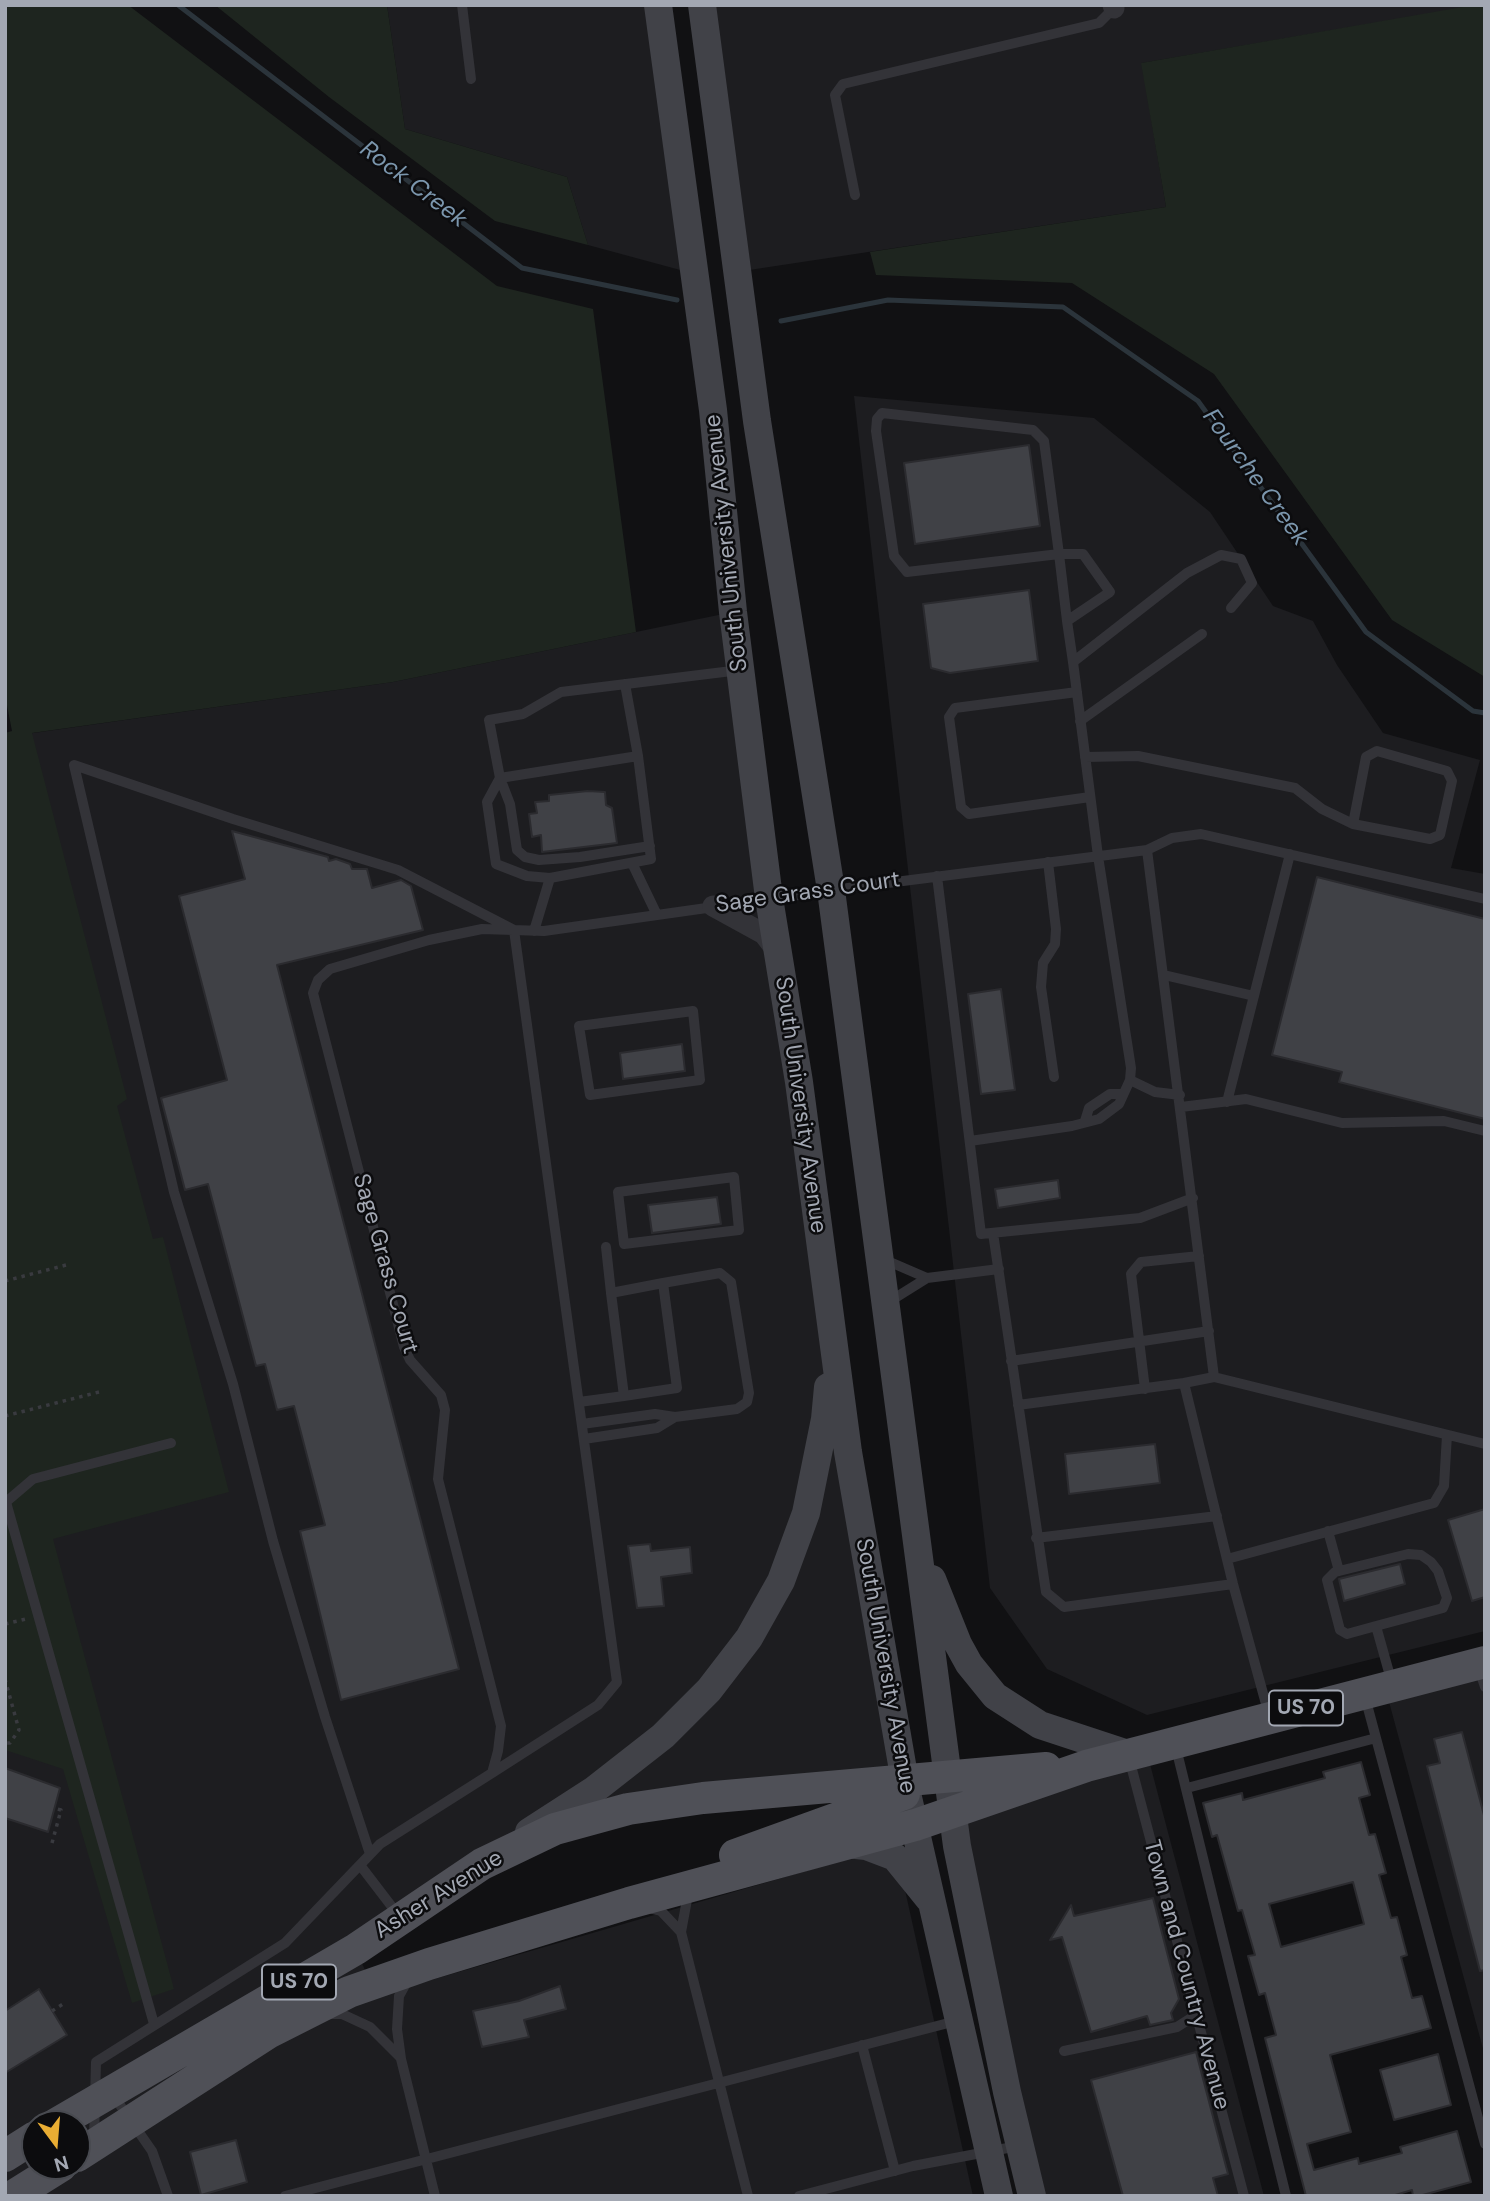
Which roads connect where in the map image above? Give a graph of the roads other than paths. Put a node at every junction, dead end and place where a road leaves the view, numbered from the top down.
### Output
1 (462, 5) edge
2 (658, 5) edge
3 (702, 5) edge
4 (1113, 7) edge
5 (471, 79) dead end
6 (855, 195) dead end
7 (1059, 554) junction
8 (1231, 608) dead end
9 (1067, 621) junction
10 (1202, 634) dead end
11 (1073, 662) junction
12 (740, 670) junction
13 (625, 684) junction
14 (1077, 692) junction
15 (1080, 721) junction
16 (638, 756) junction
17 (1085, 757) junction
18 (500, 778) junction
19 (1090, 797) junction
20 (1353, 824) junction
21 (650, 846) junction
22 (1147, 850) junction
23 (1290, 854) junction
24 (1098, 856) junction
25 (1048, 862) junction
26 (632, 863) junction
27 (937, 876) junction
28 (550, 878) junction
29 (831, 890) junction
30 (769, 898) junction
31 (1485, 898) edge
32 (713, 906) junction
33 (657, 915) junction
34 (514, 930) junction
35 (534, 931) junction
36 (777, 951) junction
37 (1164, 975) junction
38 (1254, 996) junction
39 (693, 1012) joint
40 (1054, 1077) dead end
41 (1130, 1080) junction
42 (1180, 1095) junction
43 (1227, 1102) junction
44 (1181, 1107) junction
45 (1485, 1131) edge
46 (970, 1141) junction
47 (618, 1192) joint
48 (1192, 1198) junction
49 (993, 1233) junction
50 (606, 1247) dead end
51 (1199, 1256) junction
52 (878, 1257) junction
53 (999, 1269) junction
54 (927, 1278) junction
55 (663, 1283) junction
56 (827, 1290) junction
57 (611, 1293) junction
58 (884, 1304) junction
59 (1209, 1331) junction
60 (1139, 1341) junction
61 (1011, 1360) junction
62 (1214, 1377) junction
63 (1184, 1383) junction
64 (1145, 1389) junction
65 (624, 1396) junction
66 (579, 1402) junction
67 (1018, 1405) junction
68 (675, 1417) junction
69 (582, 1424) junction
70 (1447, 1435) junction
71 (584, 1439) junction
72 (171, 1443) dead end
73 (1485, 1444) edge
74 (913, 1510) junction
75 (1217, 1516) junction
76 (1328, 1531) junction
77 (1036, 1538) junction
78 (1227, 1559) junction
79 (1339, 1571) junction
80 (1233, 1584) junction
81 (1376, 1626) junction
82 (1482, 1671) edge
83 (1378, 1689) junction
84 (1269, 1717) junction
85 (1376, 1738) junction
86 (1174, 1742) junction
87 (1128, 1754) junction
88 (1086, 1766) junction
89 (492, 1773) junction
90 (948, 1777) junction
91 (906, 1787) junction
92 (1186, 1788) junction
93 (952, 1813) junction
94 (915, 1825) junction
95 (846, 1844) junction
96 (370, 1854) junction
97 (482, 1864) junction
98 (360, 1865) junction
99 (690, 1886) junction
100 (629, 1903) junction
101 (934, 1905) junction
102 (401, 1918) junction
103 (681, 1932) junction
104 (429, 1964) junction
105 (305, 2013) junction
106 (1196, 2015) junction
107 (959, 2021) junction
108 (154, 2024) junction
109 (862, 2045) junction
110 (1065, 2051) dead end
111 (401, 2059) junction
112 (718, 2082) junction
113 (102, 2096) junction
114 (78, 2110) edge
115 (131, 2122) junction
116 (91, 2132) edge
117 (1485, 2144) edge
118 (1020, 2145) junction
119 (21, 2146) edge
120 (91, 2147) edge
121 (988, 2151) junction
122 (5, 2156) edge
123 (425, 2158) junction
124 (895, 2171) junction
125 (39, 2180) edge
126 (13, 2196) edge
127 (167, 2196) edge
128 (285, 2196) edge
129 (435, 2196) edge
130 (748, 2196) edge
131 (799, 2196) edge
132 (999, 2196) edge
133 (1032, 2196) edge
134 (1244, 2196) edge
135 (1286, 2196) edge

1 - 5 lane
2 - 12 main road, South University Avenue
3 - 29 main road, South University Avenue
4 - 6 lane
7 - 7 lane
7 - 9 lane
7 - 9 lane
8 - 11 lane
9 - 11 lane
10 - 15 lane
11 - 14 lane
12 - 13 lane
12 - 30 main road, South University Avenue
13 - 16 lane
13 - 18 lane
14 - 15 lane
14 - 19 lane
15 - 17 lane
16 - 18 lane
16 - 21 lane
17 - 19 lane
17 - 20 lane
18 - 21 lane
18 - 28 lane
19 - 24 lane
20 - 20 lane
21 - 26 lane
22 - 23 lane, Sage Grass Court
22 - 24 lane, Sage Grass Court
22 - 37 lane
23 - 31 lane, Sage Grass Court
23 - 38 lane
24 - 25 lane, Sage Grass Court
24 - 41 lane
25 - 27 lane, Sage Grass Court
25 - 40 lane
26 - 28 lane
26 - 33 lane
27 - 29 lane, Sage Grass Court
27 - 46 lane
28 - 35 lane
29 - 30 lane, Sage Grass Court
29 - 52 main road, South University Avenue
30 - 32 lane, Sage Grass Court
30 - 36 main road, South University Avenue
32 - 33 lane, Sage Grass Court
32 - 36 street
33 - 35 lane, Sage Grass Court
34 - 35 lane, Sage Grass Court
34 - 66 lane
34 - 89 lane, Sage Grass Court
34 - 96 lane
36 - 56 main road, South University Avenue
37 - 38 lane
37 - 42 lane
38 - 43 lane
39 - 39 lane
41 - 42 lane
41 - 46 lane
42 - 44 lane
43 - 44 lane
43 - 45 lane
44 - 48 lane
46 - 49 lane
47 - 47 lane
48 - 49 lane
48 - 51 lane
49 - 53 lane
50 - 57 lane
51 - 59 lane
51 - 60 lane
52 - 54 lane
52 - 58 main road, South University Avenue
53 - 54 lane
53 - 61 lane
54 - 58 lane
55 - 57 lane
55 - 65 lane
55 - 68 lane
56 - 91 main road, South University Avenue
56 - 97 main road
57 - 65 lane
58 - 74 main road, South University Avenue
59 - 60 lane
59 - 62 lane
60 - 61 lane
60 - 64 lane
61 - 67 lane
62 - 63 lane
62 - 70 lane
63 - 64 lane
63 - 75 lane
64 - 67 lane
65 - 66 lane
66 - 69 lane
67 - 77 lane
68 - 69 lane
68 - 71 lane
69 - 71 lane
70 - 73 lane
70 - 76 lane
71 - 89 lane
72 - 108 lane
74 - 87 main road
74 - 90 main road, South University Avenue
75 - 77 lane
75 - 78 lane
76 - 78 lane
76 - 79 lane
77 - 80 lane
78 - 80 lane
79 - 81 lane
79 - 81 lane
80 - 84 lane
81 - 83 lane
82 - 83 main road, US 70
83 - 84 main road, US 70
83 - 85 lane
84 - 86 main road, US 70
85 - 92 lane
85 - 117 lane
86 - 87 main road, US 70
86 - 92 lane
87 - 88 main road, US 70
87 - 106 lane, Town and Country Avenue
88 - 90 main road, US 70
88 - 93 main road, US 70
89 - 96 lane
90 - 91 main road
90 - 93 main road, South University Avenue
91 - 94 main road, South University Avenue
91 - 97 main road, Asher Avenue / US 70
91 - 100 main road
92 - 135 lane
93 - 94 main road, Asher Avenue / US 70
93 - 118 main road, South University Avenue
94 - 95 main road, Asher Avenue / US 70
94 - 101 main road, South University Avenue
95 - 99 main road, Asher Avenue / US 70
95 - 101 main road
96 - 98 lane
97 - 102 main road, Asher Avenue / US 70
98 - 102 lane
98 - 108 lane
99 - 100 main road, Asher Avenue / US 70
99 - 103 lane
100 - 103 lane
100 - 104 main road, Asher Avenue / US 70
101 - 107 main road, South University Avenue
102 - 113 main road, Asher Avenue / US 70
103 - 112 lane
104 - 105 main road, Asher Avenue / US 70
104 - 111 lane
105 - 111 lane
105 - 115 main road, Asher Avenue / US 70
106 - 110 lane
106 - 134 lane, Town and Country Avenue
107 - 109 lane
107 - 121 main road, South University Avenue
108 - 113 lane
109 - 112 lane
109 - 124 lane
111 - 123 lane
112 - 123 lane
112 - 130 lane
113 - 114 main road, Asher Avenue / US 70
113 - 115 lane
113 - 116 lane
115 - 120 main road, Asher Avenue / US 70
115 - 127 lane
118 - 121 lane
118 - 133 main road, South University Avenue
119 - 122 main road
121 - 124 lane
121 - 132 main road, South University Avenue
123 - 128 lane
123 - 129 lane
124 - 131 lane
125 - 126 main road

